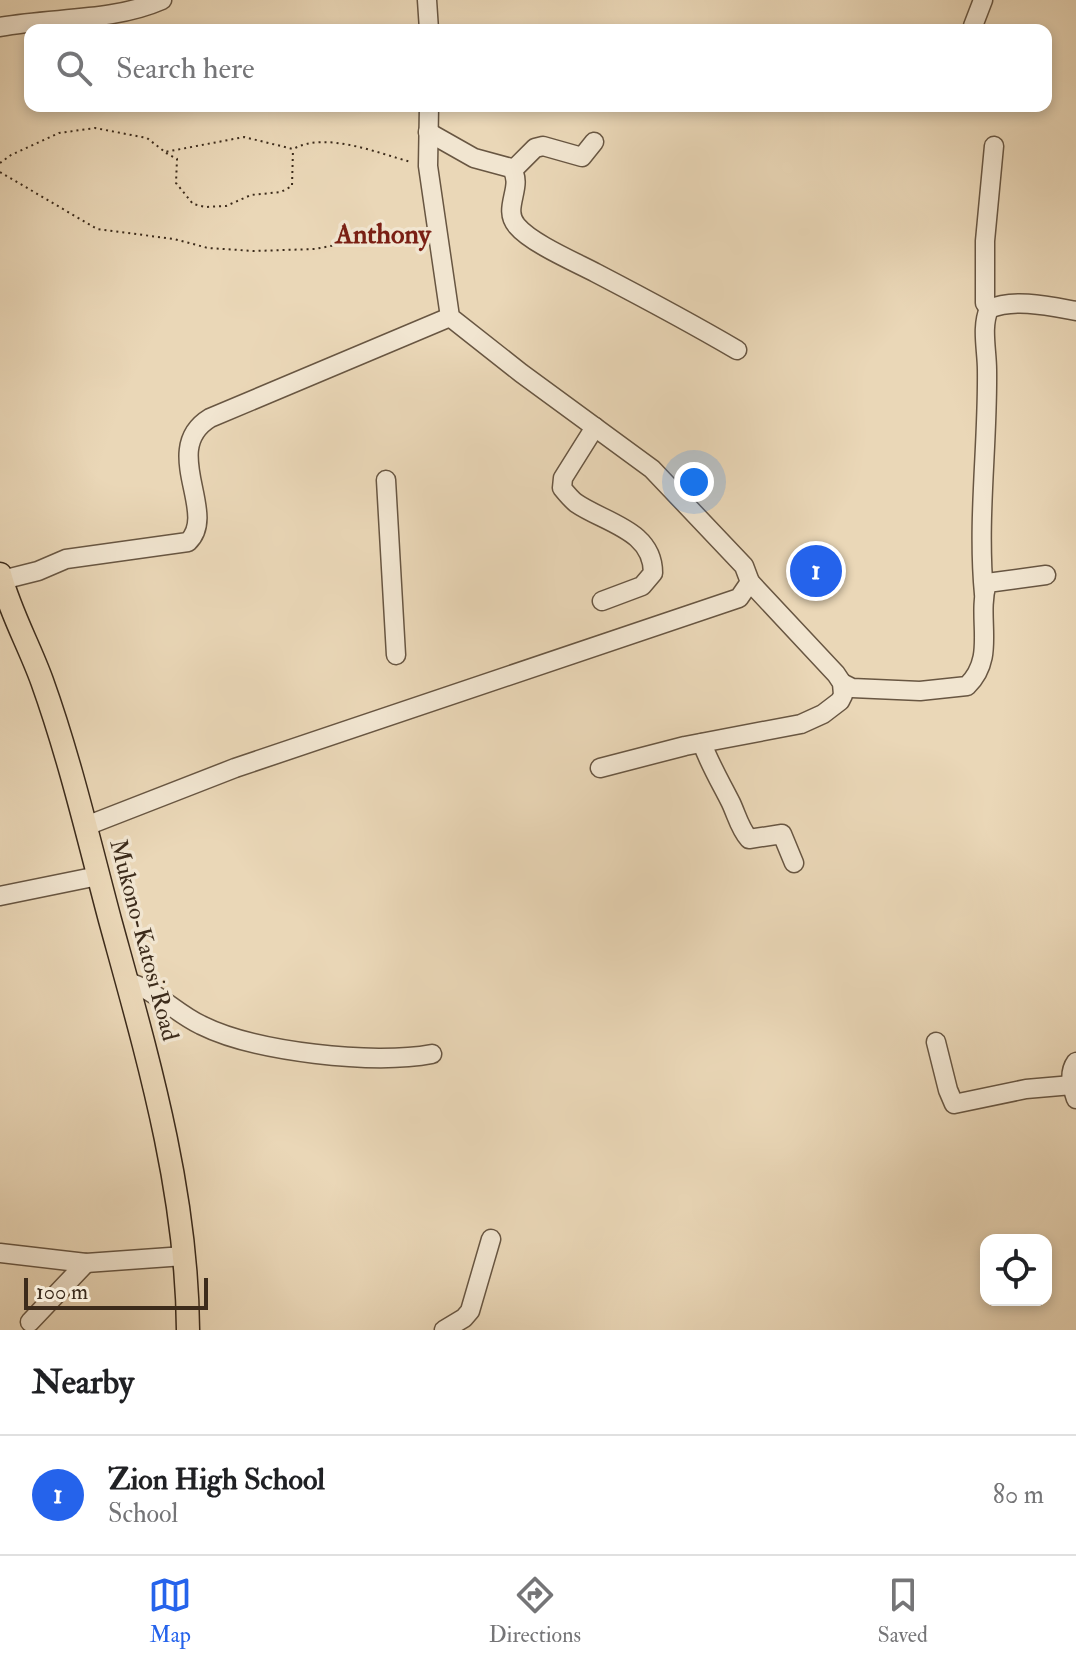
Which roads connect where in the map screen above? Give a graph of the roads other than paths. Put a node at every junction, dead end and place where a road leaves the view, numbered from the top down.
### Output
1 (162, 0) edge
2 (427, 0) edge
3 (983, 0) edge
4 (429, 24) edge
5 (974, 24) edge
6 (0, 27) edge
7 (429, 112) edge
8 (428, 132) junction
9 (594, 142) dead end
10 (994, 146) dead end
11 (513, 170) junction
12 (989, 309) junction
13 (1076, 311) edge
14 (450, 317) junction
15 (737, 350) dead end
16 (595, 427) junction
17 (386, 480) dead end
18 (1046, 575) dead end
19 (1, 577) edge
20 (750, 582) junction
21 (984, 594) junction
22 (602, 601) dead end
23 (396, 655) dead end
24 (842, 683) junction
25 (702, 743) junction
26 (600, 768) dead end
27 (86, 826) junction
28 (794, 863) dead end
29 (98, 876) junction
30 (0, 896) edge
31 (127, 982) junction
32 (936, 1042) dead end
33 (432, 1054) dead end
34 (1076, 1062) edge
35 (1074, 1092) edge
36 (491, 1239) dead end
37 (0, 1253) edge
38 (184, 1256) junction
39 (86, 1263) junction
40 (30, 1322) dead end
41 (188, 1330) edge
42 (444, 1330) edge

1 - 6 street
2 - 4 street
3 - 5 street
7 - 8 street
8 - 11 street
8 - 14 street
9 - 11 street
10 - 12 street
11 - 15 street
12 - 13 street
12 - 21 street
14 - 16 street
14 - 19 street
16 - 20 street
16 - 22 street
17 - 23 street
18 - 21 street
19 - 27 main road, Mukono-Katosi Road
20 - 24 street
20 - 27 street
21 - 24 street
24 - 25 street
25 - 26 street
25 - 28 street
27 - 29 main road, Mukono-Katosi Road
29 - 30 street
29 - 31 main road, Mukono-Katosi Road
31 - 33 street
31 - 38 main road, Mukono-Katosi Road
32 - 35 street
34 - 35 street
36 - 42 street
37 - 39 street
38 - 39 street
38 - 41 main road, Mukono-Katosi Road
39 - 40 street

